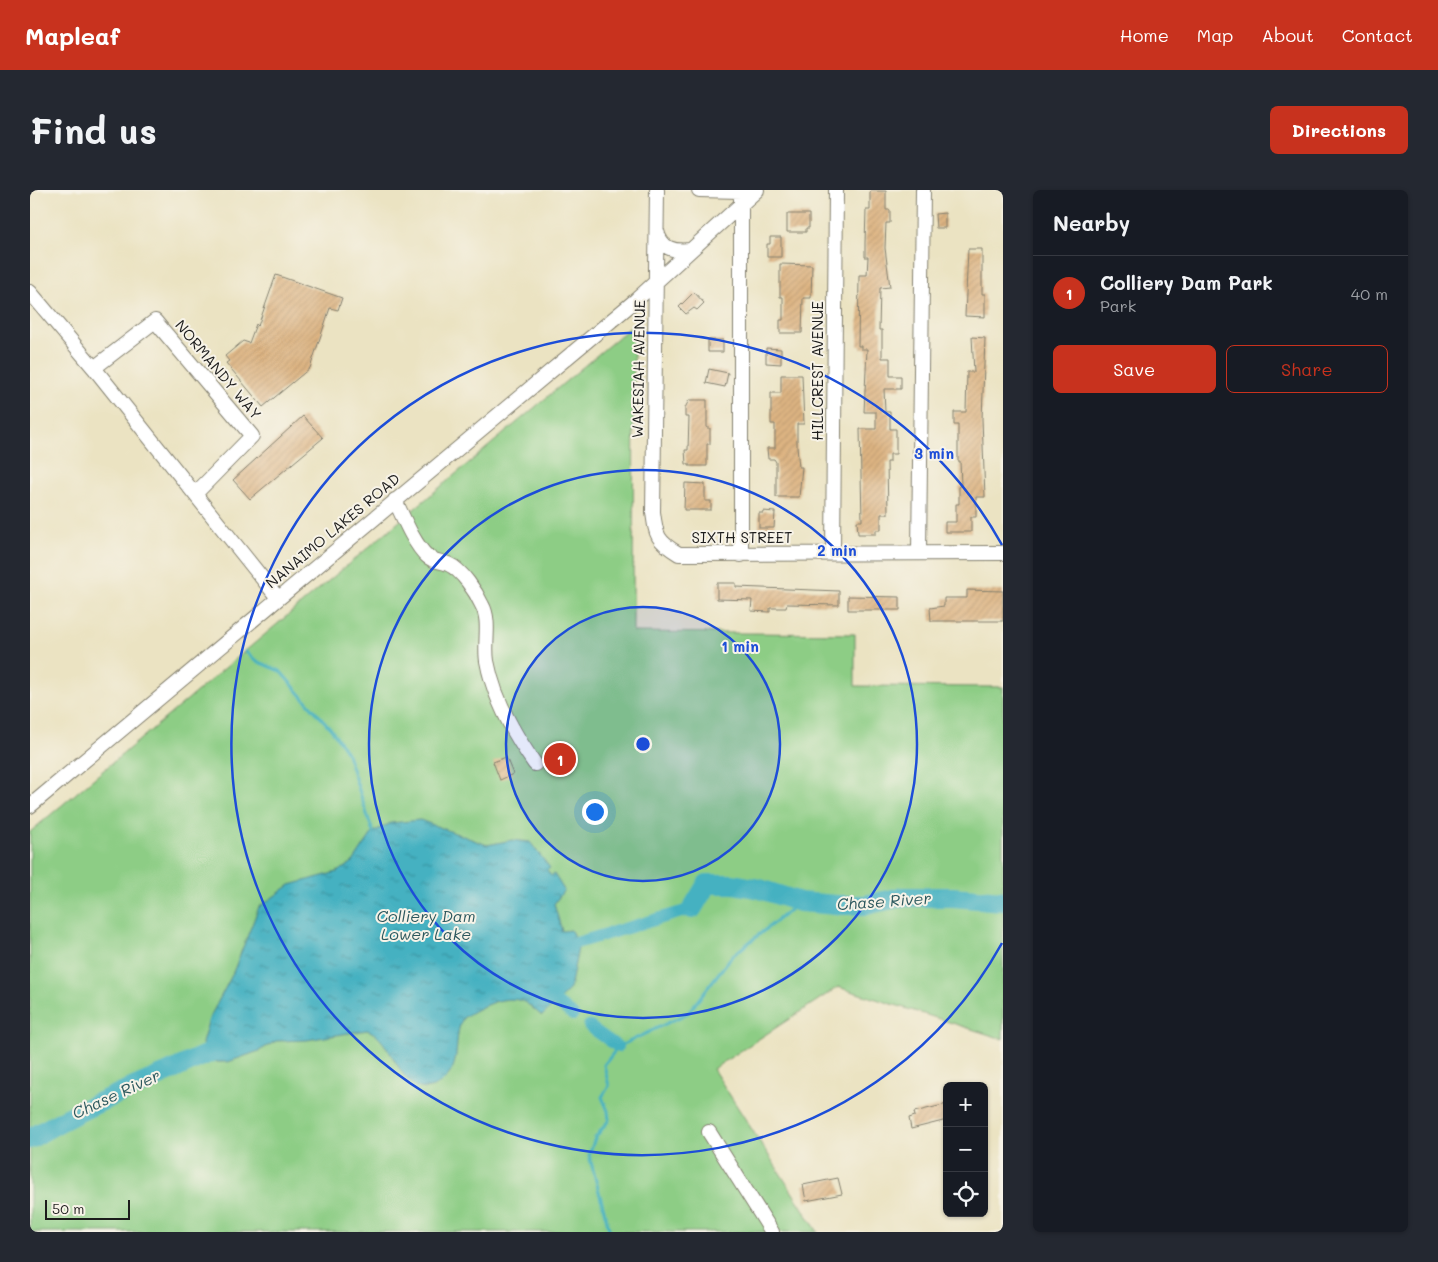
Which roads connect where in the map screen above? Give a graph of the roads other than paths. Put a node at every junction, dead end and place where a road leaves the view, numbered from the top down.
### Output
1 (657, 190) edge
2 (699, 190) edge
3 (757, 190) edge
4 (836, 190) edge
5 (923, 190) edge
6 (741, 195) edge
7 (657, 230) junction
8 (691, 250) junction
9 (656, 281) junction
10 (30, 292) edge
11 (94, 368) junction
12 (195, 494) junction
13 (395, 500) junction
14 (664, 545) joint
15 (833, 553) junction
16 (919, 553) junction
17 (1003, 553) edge
18 (741, 555) junction
19 (278, 598) junction
20 (536, 764) dead end
21 (30, 806) edge
22 (709, 1132) dead end
23 (772, 1232) edge

1 - 7 street, WAKESIAH AVENUE
2 - 6 street
3 - 6 street, NANAIMO LAKES ROAD
4 - 15 street, HILLCREST AVENUE
5 - 16 street
6 - 8 street, NANAIMO LAKES ROAD
6 - 18 street
7 - 8 street
7 - 9 street, WAKESIAH AVENUE
8 - 9 street, NANAIMO LAKES ROAD
9 - 13 street, NANAIMO LAKES ROAD
9 - 14 street, WAKESIAH AVENUE
10 - 11 street
11 - 12 street
11 - 12 street, NORMANDY WAY
12 - 19 street
13 - 19 street, NANAIMO LAKES ROAD
13 - 20 street
14 - 18 street, SIXTH STREET
15 - 16 street, SIXTH STREET
15 - 18 street, SIXTH STREET
16 - 17 street, SIXTH STREET
19 - 21 street, NANAIMO LAKES ROAD
22 - 23 street

